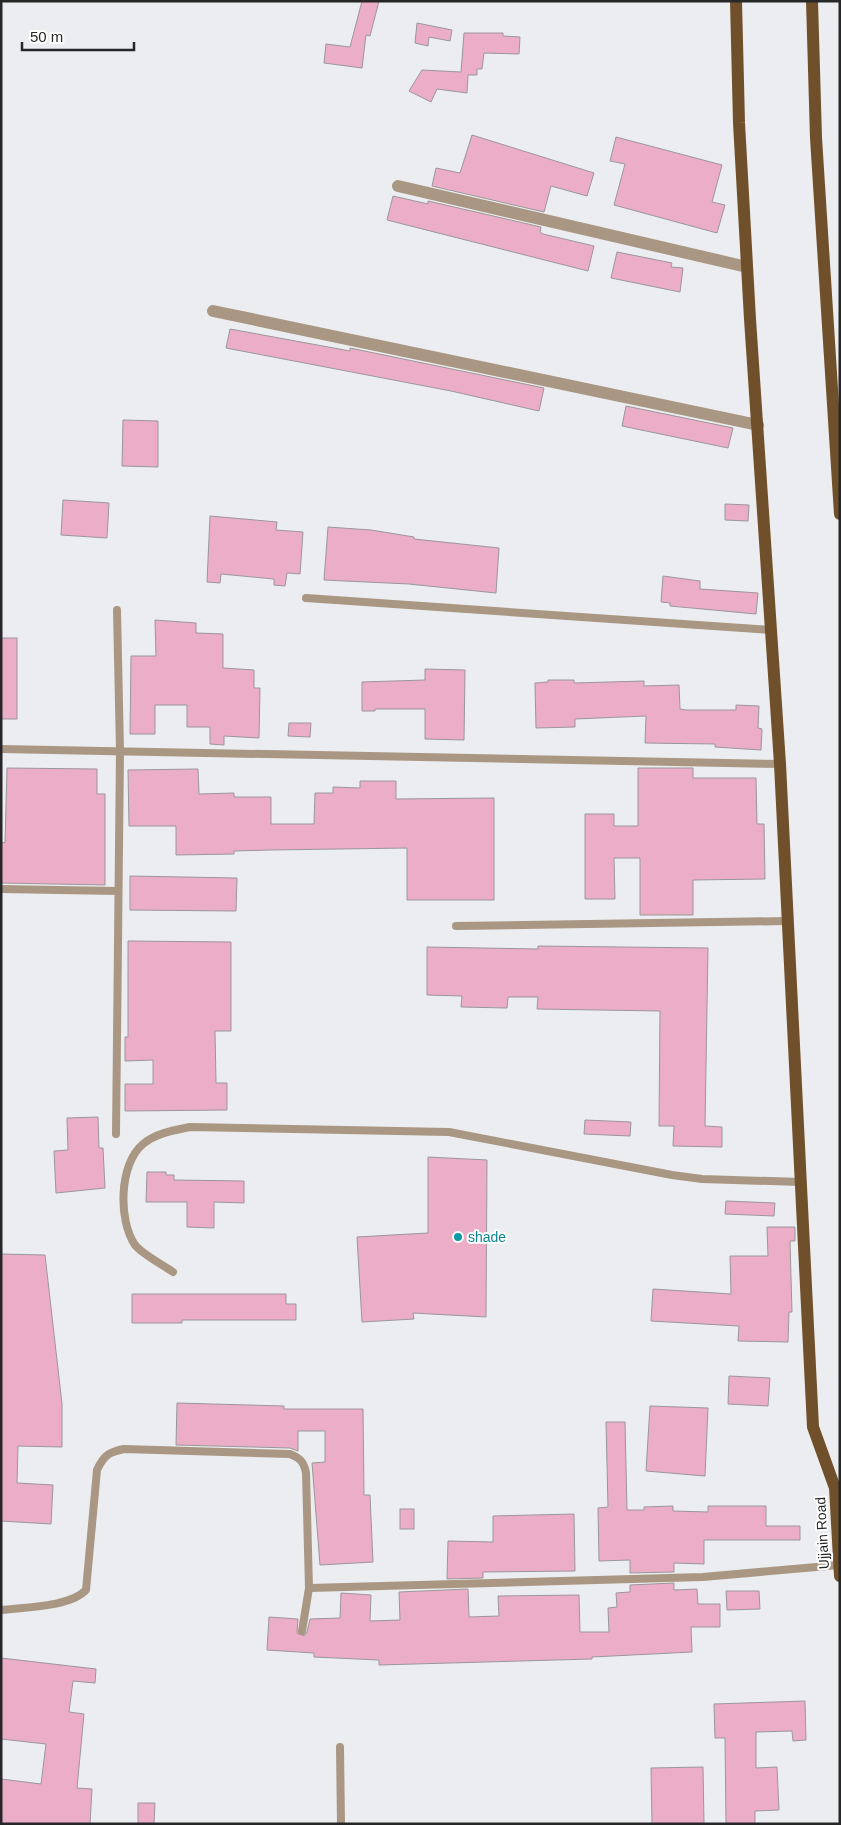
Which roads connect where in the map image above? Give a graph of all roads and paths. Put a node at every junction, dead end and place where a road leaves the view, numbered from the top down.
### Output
1 (736, 1) edge
2 (812, 1) edge
3 (398, 186) dead end
4 (747, 267) junction
5 (213, 311) dead end
6 (758, 424) junction
7 (840, 514) edge
8 (306, 598) dead end
9 (117, 610) dead end
10 (771, 630) junction
11 (1, 749) edge
12 (120, 751) junction
13 (780, 764) junction
14 (1, 889) edge
15 (118, 891) junction
16 (788, 921) junction
17 (456, 926) dead end
18 (116, 1134) dead end
19 (801, 1182) junction
20 (173, 1272) dead end
21 (839, 1565) edge
22 (840, 1576) edge
23 (309, 1588) junction
24 (1, 1610) edge
25 (302, 1631) dead end
26 (340, 1746) dead end
27 (341, 1824) edge

1 - 4 main road, Ujjain Road
2 - 7 main road
3 - 4 street
4 - 6 main road, Ujjain Road
5 - 6 street
6 - 10 main road, Ujjain Road
8 - 10 lane
9 - 12 lane
10 - 13 main road, Ujjain Road
11 - 12 lane
12 - 13 lane
12 - 15 lane
13 - 16 main road, Ujjain Road
14 - 15 lane
15 - 18 lane
16 - 17 lane
16 - 19 main road, Ujjain Road
19 - 20 lane
19 - 21 main road, Ujjain Road
21 - 22 main road, Ujjain Road
21 - 23 lane
23 - 24 lane
23 - 25 lane
26 - 27 lane

